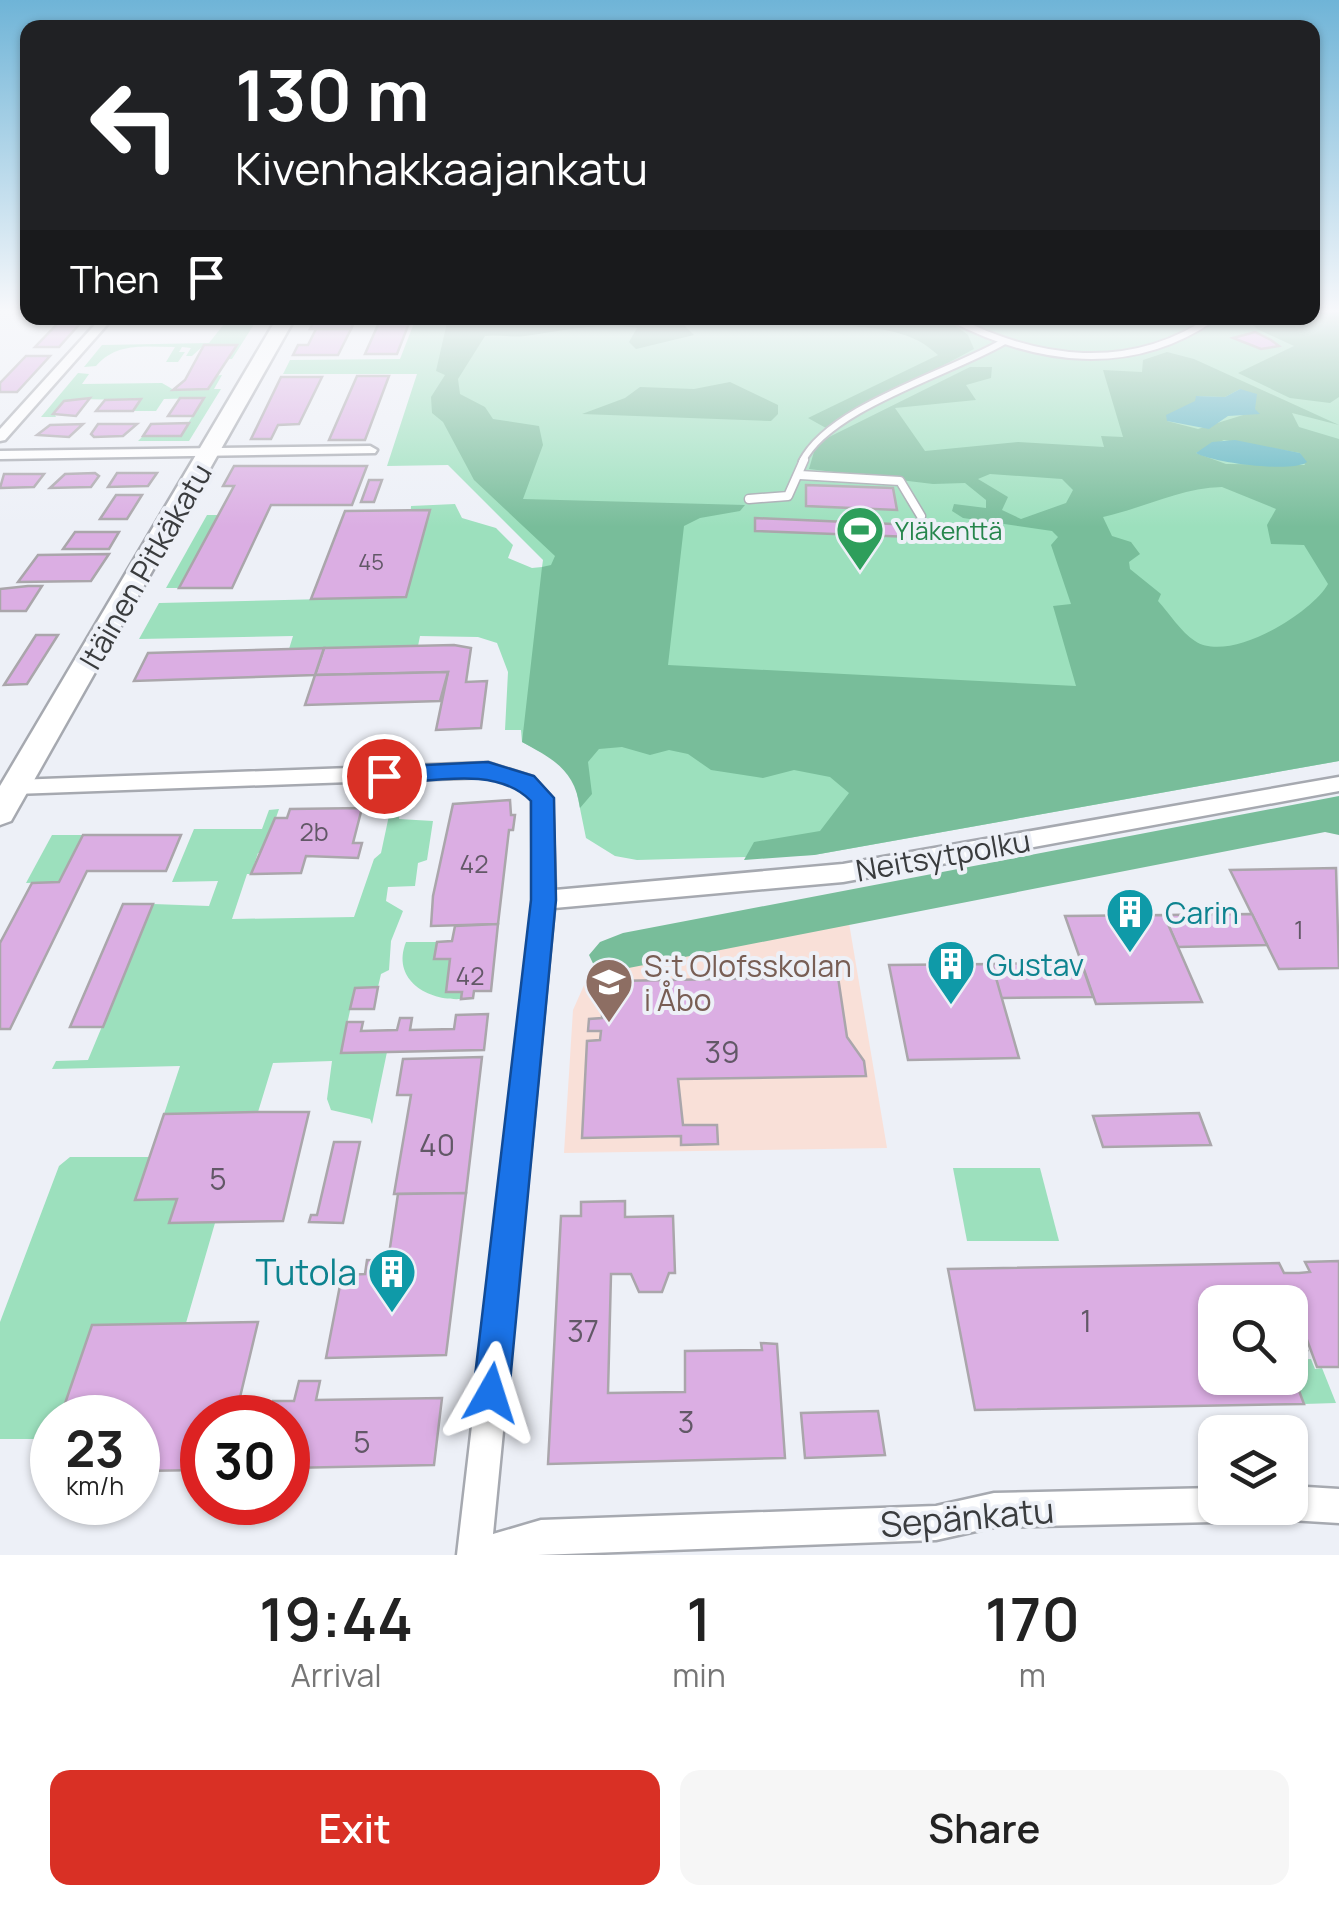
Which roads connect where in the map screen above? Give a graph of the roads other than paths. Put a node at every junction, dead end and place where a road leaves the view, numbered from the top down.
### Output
1 (49, 382) edge
2 (250, 382) edge
3 (926, 382) edge
4 (0, 437) edge
5 (370, 450) dead end
6 (211, 452) junction
7 (0, 454) edge
8 (800, 476) junction
9 (750, 499) dead end
10 (921, 516) dead end
11 (1339, 784) edge
12 (15, 787) junction
13 (0, 813) edge
14 (544, 900) junction
15 (1308, 1504) edge
16 (1198, 1505) edge
17 (1339, 1506) edge
18 (478, 1555) edge

1 - 4 street
2 - 6 main road, Itäinen Pitkäkatu
3 - 8 lane
5 - 6 street
6 - 7 street
6 - 12 main road, Itäinen Pitkäkatu
8 - 9 lane
8 - 10 lane
11 - 14 street, Neitsytpolku
12 - 13 main road, Itäinen Pitkäkatu
12 - 14 street
14 - 18 street
15 - 17 street
16 - 18 street, Sepänkatu

